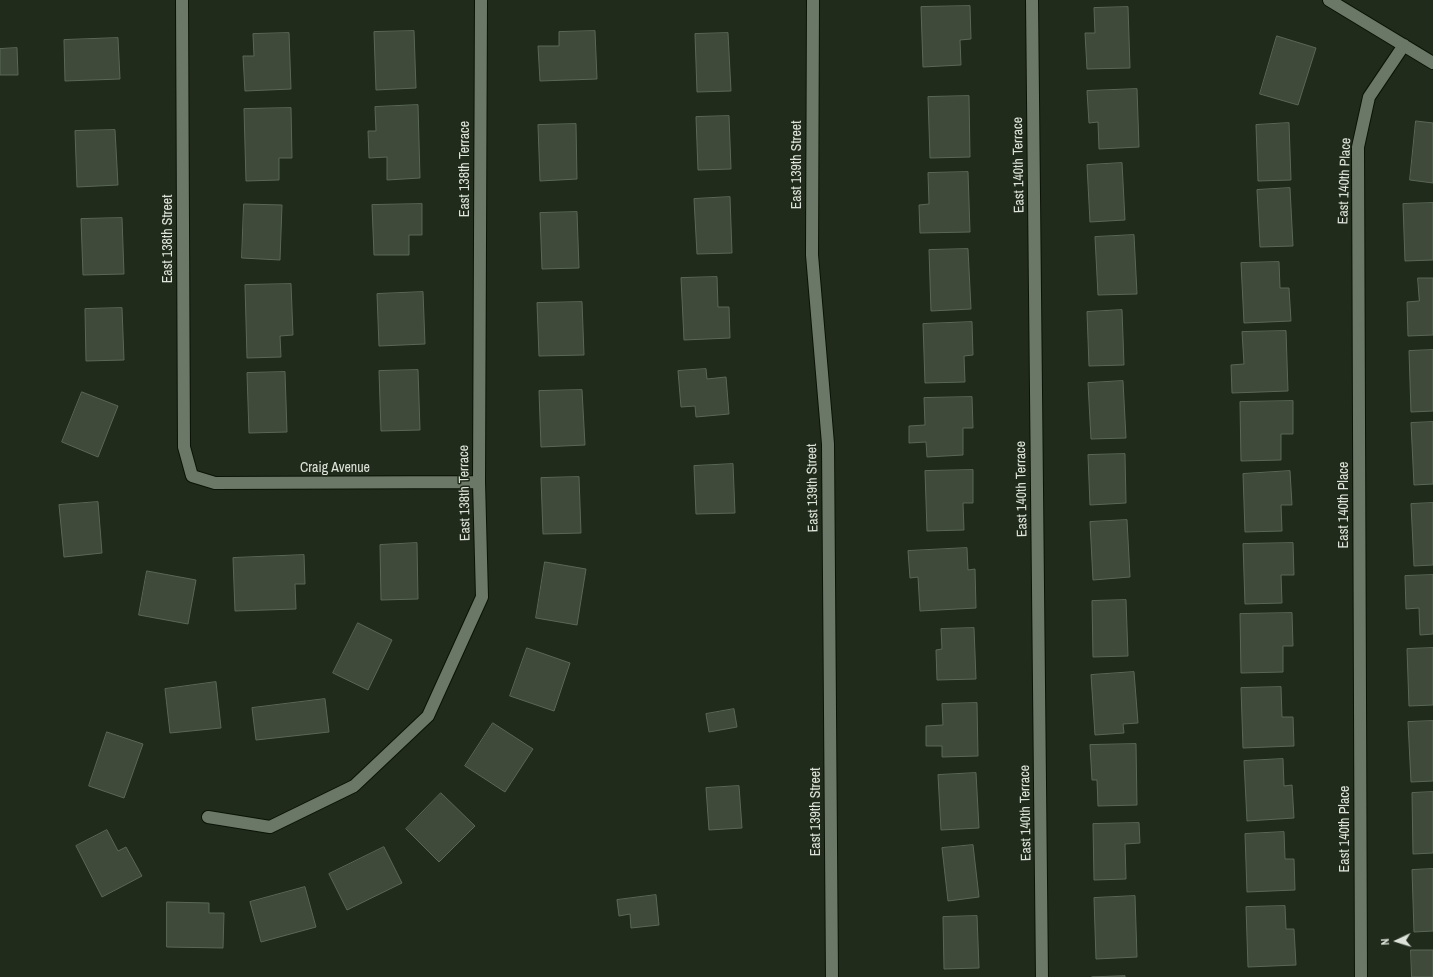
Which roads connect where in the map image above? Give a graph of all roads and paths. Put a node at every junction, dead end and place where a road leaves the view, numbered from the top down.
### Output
1 (182, 0) edge
2 (481, 0) edge
3 (812, 0) edge
4 (1032, 0) edge
5 (1329, 0) edge
6 (1404, 45) junction
7 (1433, 62) edge
8 (192, 476) joint
9 (479, 482) junction
10 (208, 817) dead end
11 (832, 977) edge
12 (1042, 977) edge
13 (1361, 977) edge

1 - 8 street, East 138th Street
2 - 9 street, East 138th Terrace
3 - 11 street, East 139th Street
4 - 12 street, East 140th Terrace
5 - 6 street
6 - 7 street
6 - 13 street, East 140th Place
8 - 9 street, Craig Avenue
9 - 10 street, East 138th Terrace

